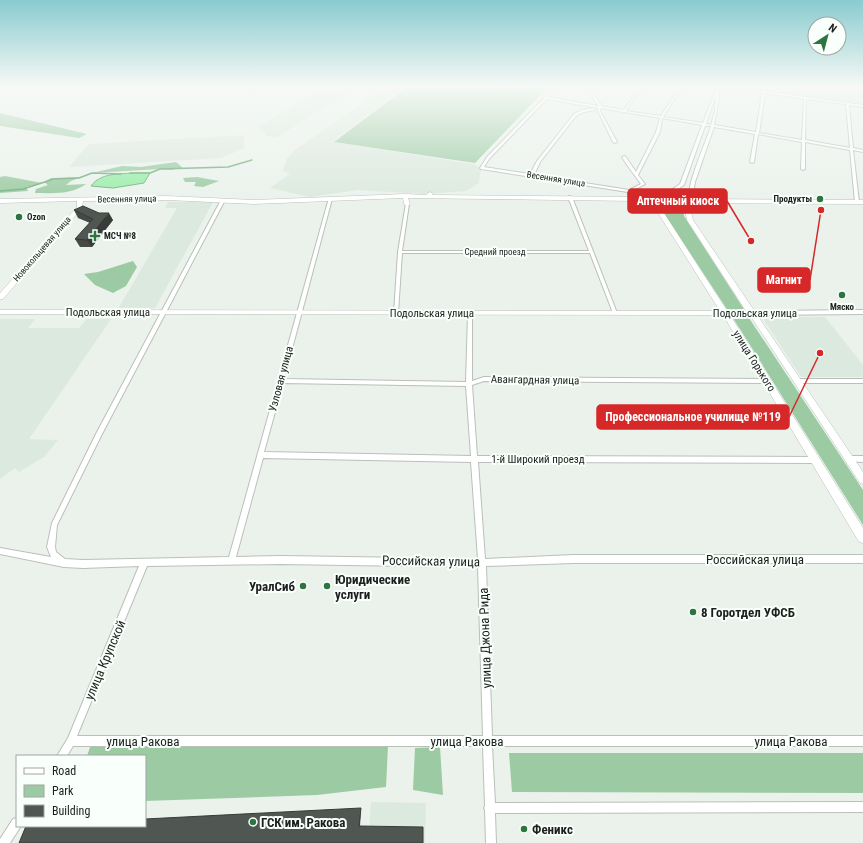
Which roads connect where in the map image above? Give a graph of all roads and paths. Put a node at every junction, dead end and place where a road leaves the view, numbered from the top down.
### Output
1 (519, 126) edge
2 (567, 126) edge
3 (607, 126) edge
4 (659, 126) edge
5 (704, 126) edge
6 (712, 126) edge
7 (714, 126) edge
8 (758, 126) edge
9 (805, 126) edge
10 (849, 126) edge
11 (757, 133) junction
12 (615, 142) dead end
13 (805, 142) junction
14 (852, 149) junction
15 (863, 151) edge
16 (624, 157) dead end
17 (752, 162) dead end
18 (803, 169) dead end
19 (637, 174) junction
20 (532, 175) junction
21 (630, 191) junction
22 (668, 194) junction
23 (405, 196) junction
24 (570, 197) junction
25 (330, 199) junction
26 (632, 199) junction
27 (80, 200) junction
28 (223, 200) junction
29 (648, 200) junction
30 (0, 201) edge
31 (860, 202) edge
32 (407, 204) joint
33 (688, 204) junction
34 (656, 205) junction
35 (400, 252) junction
36 (590, 252) junction
37 (0, 298) edge
38 (0, 312) edge
39 (165, 312) junction
40 (298, 312) junction
41 (396, 312) junction
42 (863, 312) edge
43 (470, 313) junction
44 (614, 313) junction
45 (725, 313) junction
46 (752, 313) junction
47 (280, 381) junction
48 (797, 381) junction
49 (863, 381) edge
50 (767, 382) junction
51 (469, 384) junction
52 (261, 455) junction
53 (863, 458) edge
54 (474, 459) junction
55 (849, 459) junction
56 (816, 460) junction
57 (863, 480) edge
58 (863, 538) edge
59 (0, 551) edge
60 (863, 559) edge
61 (232, 560) junction
62 (145, 562) junction
63 (65, 563) junction
64 (482, 563) junction
65 (487, 740) junction
66 (71, 741) junction
67 (863, 741) edge
68 (63, 755) edge
69 (863, 807) edge
70 (489, 808) junction
71 (16, 825) edge
72 (4, 843) edge
73 (491, 843) edge

1 - 20 street, Весенняя улица
2 - 20 street
3 - 12 street
4 - 19 street
5 - 22 street
6 - 33 street
7 - 11 street
8 - 11 street
9 - 13 street
10 - 14 street
11 - 13 street
11 - 17 street
13 - 14 street
13 - 18 street
14 - 15 street
14 - 31 street
16 - 19 street
19 - 21 street
20 - 21 street, Весенняя улица
21 - 26 street
22 - 29 street
22 - 33 street
23 - 24 street, Весенняя улица
23 - 25 street, Весенняя улица
23 - 32 street
24 - 26 street, Весенняя улица
24 - 36 street
25 - 28 street, Весенняя улица
25 - 40 street, Узловая улица
26 - 29 street, Весенняя улица
27 - 28 street, Весенняя улица
27 - 30 street, Весенняя улица
27 - 37 street, Новокольцевая улица
28 - 39 street
29 - 34 street
31 - 33 street
32 - 35 street
33 - 34 street
33 - 46 street
34 - 45 street, улица Горького
35 - 36 street, Средний проезд
35 - 41 street
36 - 44 street
38 - 39 street, Подольская улица
39 - 40 street, Подольская улица
39 - 63 street
40 - 41 street, Подольская улица
40 - 47 street, Узловая улица
41 - 43 street, Подольская улица
42 - 46 street, Подольская улица
43 - 44 street, Подольская улица
43 - 51 street, улица Джона Рида
44 - 45 street, Подольская улица
45 - 46 street, Подольская улица
45 - 50 street, улица Горького
46 - 48 street
47 - 51 street, Авангардная улица
47 - 52 street, Узловая улица
48 - 49 street
48 - 55 street
50 - 51 street, Авангардная улица
50 - 56 street, улица Горького
51 - 54 street, улица Джона Рида
52 - 54 street, 1-й Широкий проезд
52 - 61 street, Узловая улица
53 - 55 street
54 - 56 street, 1-й Широкий проезд
54 - 64 street, улица Джона Рида
55 - 57 street
56 - 58 street, улица Горького
59 - 63 street, Российская улица
60 - 64 street, Российская улица
61 - 62 street, Российская улица
61 - 64 street, Российская улица
62 - 63 street, Российская улица
62 - 66 street, улица Крупской
64 - 65 street, улица Джона Рида
65 - 66 street, улица Ракова
65 - 67 street, улица Ракова
65 - 70 street, улица Джона Рида
66 - 68 street, улица Крупской
69 - 70 street
70 - 73 street, улица Джона Рида
71 - 72 street

